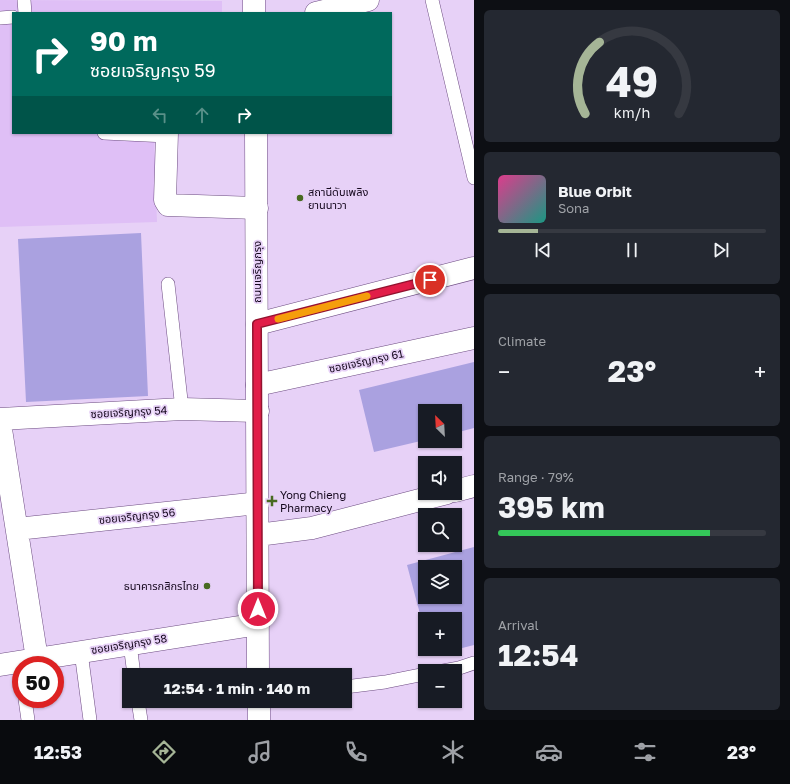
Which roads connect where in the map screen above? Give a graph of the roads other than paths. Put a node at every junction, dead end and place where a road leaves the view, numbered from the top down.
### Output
1 (24, 0) edge
2 (254, 0) edge
3 (368, 0) edge
4 (432, 0) edge
5 (25, 12) edge
6 (254, 12) edge
7 (320, 12) edge
8 (12, 17) edge
9 (0, 18) edge
10 (136, 134) edge
11 (256, 134) edge
12 (167, 135) edge
13 (474, 178) edge
14 (257, 208) junction
15 (474, 268) edge
16 (168, 284) dead end
17 (257, 324) junction
18 (474, 338) edge
19 (257, 385) junction
20 (182, 409) junction
21 (258, 411) junction
22 (0, 419) edge
23 (0, 424) edge
24 (474, 486) edge
25 (462, 489) edge
26 (420, 500) edge
27 (258, 503) junction
28 (17, 529) junction
29 (258, 535) junction
30 (258, 624) junction
31 (130, 644) junction
32 (81, 652) junction
33 (20, 656) edge
34 (61, 656) edge
35 (474, 663) edge
36 (462, 667) edge
37 (133, 668) edge
38 (258, 668) edge
39 (418, 675) edge
40 (352, 686) edge
41 (26, 708) edge
42 (139, 708) edge
43 (258, 708) edge
44 (28, 720) edge
45 (90, 720) edge
46 (141, 720) edge
47 (259, 720) edge

1 - 5 lane
2 - 6 street
3 - 7 street
4 - 13 lane
8 - 9 lane
10 - 12 lane
11 - 14 street, ถนนเจริญกรุง
12 - 14 street
14 - 17 street, ถนนเจริญกรุง
15 - 17 street
16 - 20 lane
17 - 19 street, ถนนเจริญกรุง
18 - 19 street, ซอยเจริญกรุง 61
19 - 21 street, ถนนเจริญกรุง
20 - 21 street, ซอยเจริญกรุง 54
20 - 22 street, ซอยเจริญกรุง 54
21 - 27 street, ถนนเจริญกรุง
23 - 28 street
24 - 25 street
26 - 29 street
27 - 28 street, ซอยเจริญกรุง 56
27 - 29 street, ถนนเจริญกรุง
28 - 33 street
29 - 30 street, ถนนเจริญกรุง
30 - 31 street, ซอยเจริญกรุง 58
30 - 38 street, ถนนเจริญกรุง
31 - 32 street, ซอยเจริญกรุง 58
31 - 37 lane
32 - 34 street, ซอยเจริญกรุง 58
32 - 45 lane
35 - 36 lane
39 - 40 lane
41 - 44 lane
42 - 46 lane
43 - 47 street

